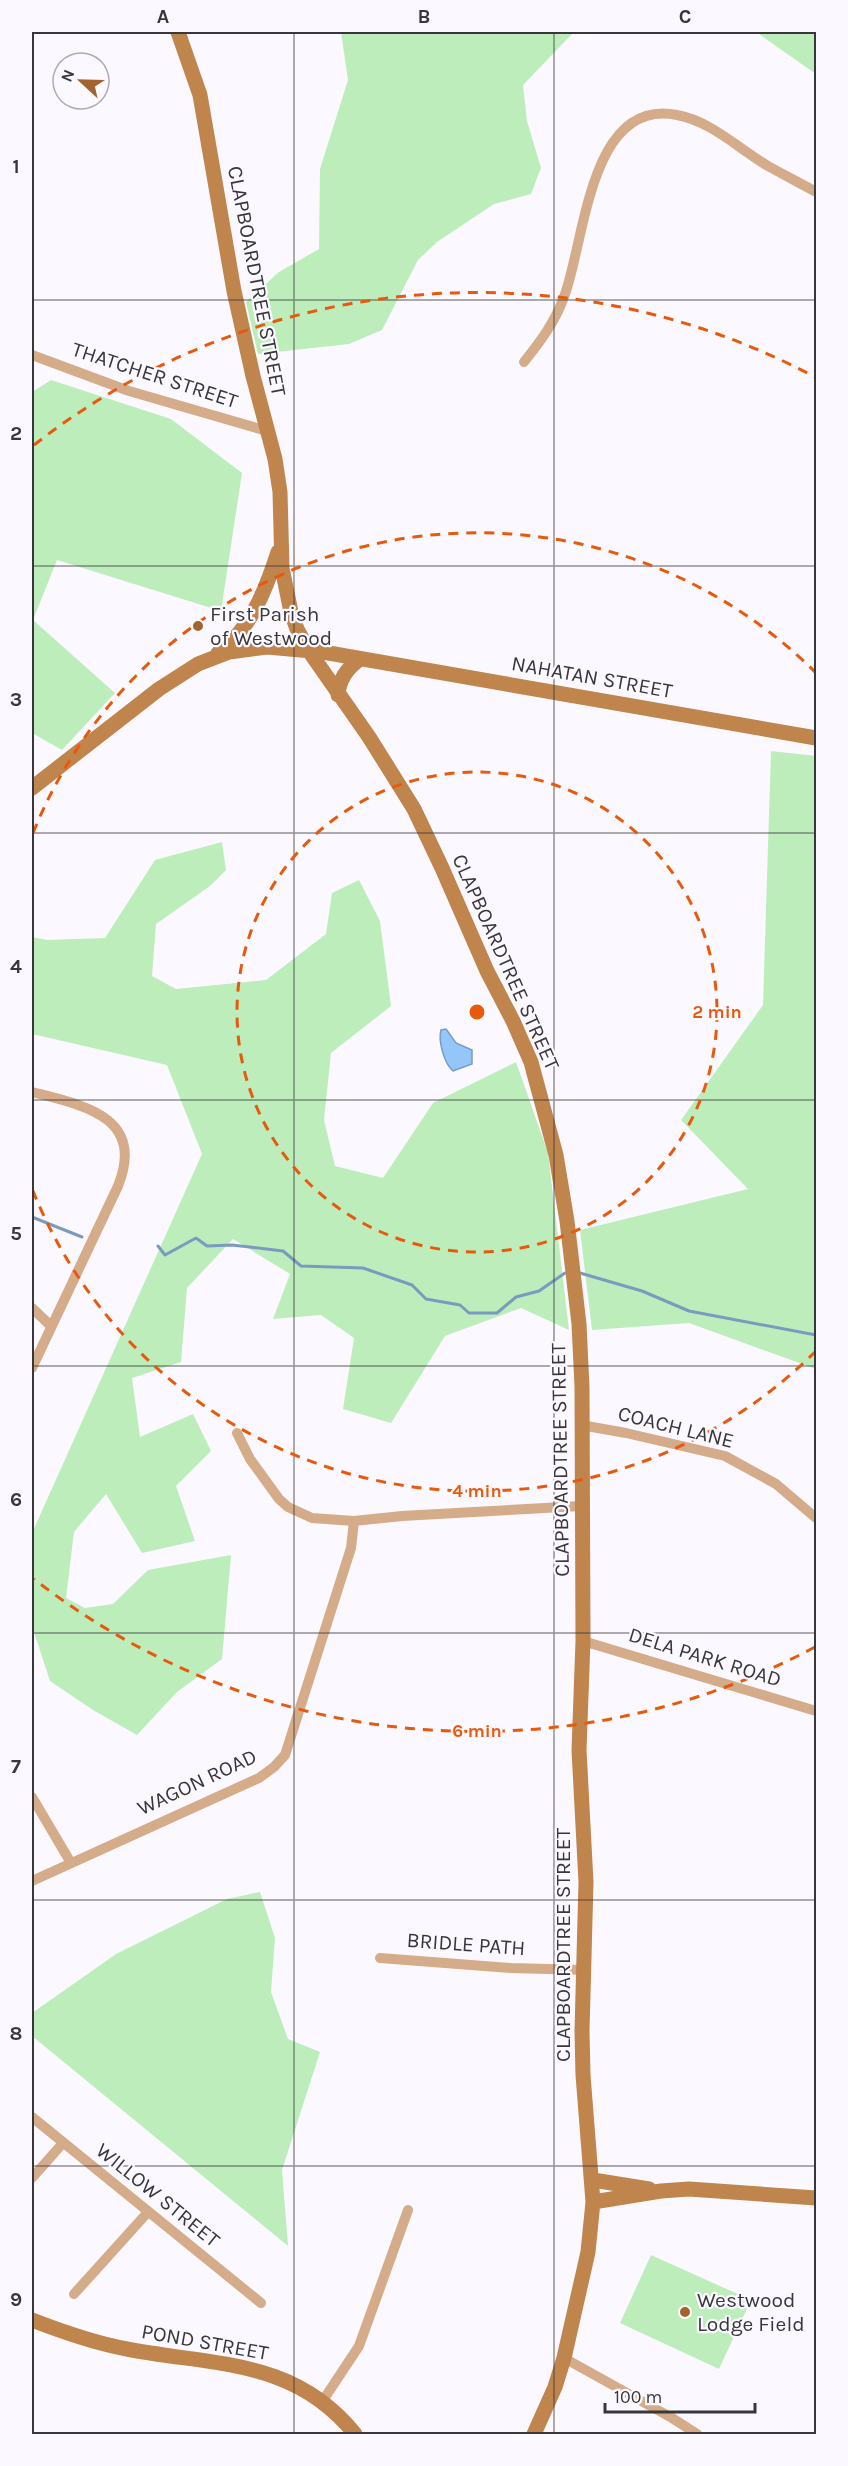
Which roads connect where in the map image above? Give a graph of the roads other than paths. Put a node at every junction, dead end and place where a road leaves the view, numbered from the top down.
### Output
1 (178, 32) edge
2 (816, 192) edge
3 (32, 355) edge
4 (524, 362) dead end
5 (267, 431) junction
6 (281, 542) junction
7 (309, 651) junction
8 (211, 658) junction
9 (360, 659) junction
10 (338, 695) junction
11 (816, 738) edge
12 (32, 789) edge
13 (32, 1092) edge
14 (32, 1308) edge
15 (51, 1326) junction
16 (32, 1368) edge
17 (581, 1425) junction
18 (237, 1433) dead end
19 (581, 1506) junction
20 (816, 1518) edge
21 (354, 1521) junction
22 (583, 1641) junction
23 (816, 1711) edge
24 (32, 1797) edge
25 (71, 1863) junction
26 (32, 1881) edge
27 (380, 1958) dead end
28 (585, 1970) junction
29 (32, 2117) edge
30 (63, 2143) junction
31 (32, 2178) edge
32 (593, 2180) junction
33 (661, 2191) junction
34 (816, 2198) edge
35 (593, 2202) junction
36 (408, 2210) dead end
37 (148, 2212) junction
38 (74, 2294) dead end
39 (261, 2303) dead end
40 (32, 2320) edge
41 (564, 2358) junction
42 (322, 2402) junction
43 (355, 2434) edge
44 (534, 2434) edge
45 (696, 2434) edge

1 - 5 street, CLAPBOARDTREE STREET
2 - 4 street
3 - 5 street, THATCHER STREET
5 - 6 street, CLAPBOARDTREE STREET
6 - 7 street, CLAPBOARDTREE STREET
6 - 8 street, CLAPBOARDTREE STREET
7 - 8 street, NAHATAN STREET
7 - 9 street, NAHATAN STREET
7 - 10 street, CLAPBOARDTREE STREET
8 - 12 street, NAHATAN STREET
9 - 10 street
9 - 11 street, NAHATAN STREET
10 - 17 street, CLAPBOARDTREE STREET
13 - 15 street
14 - 15 street
15 - 16 street
17 - 19 street, CLAPBOARDTREE STREET
17 - 20 street, COACH LANE
18 - 21 street
19 - 21 street
19 - 22 street, CLAPBOARDTREE STREET
21 - 25 street, WAGON ROAD
22 - 23 street, DELA PARK ROAD
22 - 28 street, CLAPBOARDTREE STREET
24 - 25 street
25 - 26 street, WAGON ROAD
27 - 28 street, BRIDLE PATH
28 - 32 street, CLAPBOARDTREE STREET
29 - 30 street, WILLOW STREET
30 - 31 street
30 - 37 street, WILLOW STREET
32 - 33 street
32 - 35 street, CLAPBOARDTREE STREET
33 - 34 street
33 - 35 street
35 - 41 street, CLAPBOARDTREE STREET
36 - 42 street
37 - 38 street
37 - 39 street, WILLOW STREET
40 - 42 street, POND STREET
41 - 44 street, CLAPBOARDTREE STREET
41 - 45 street
42 - 43 street, POND STREET

